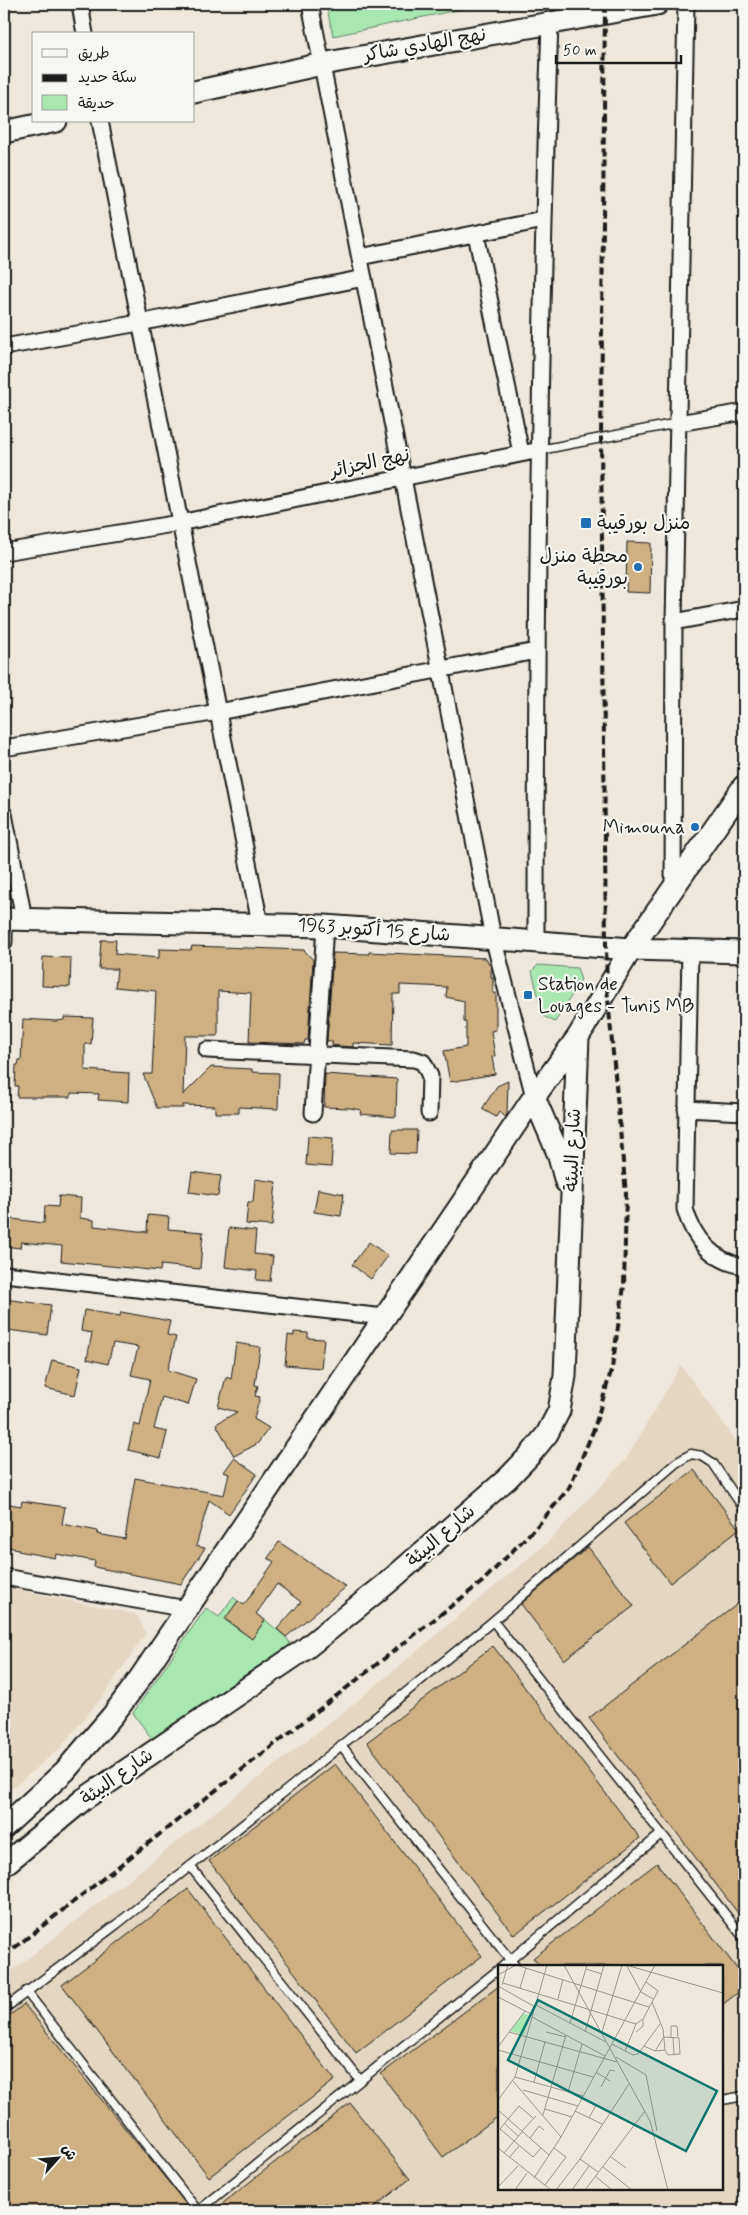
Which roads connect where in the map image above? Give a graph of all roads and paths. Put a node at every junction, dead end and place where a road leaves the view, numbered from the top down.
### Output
1 (80, 4) edge
2 (310, 4) edge
3 (657, 4) edge
4 (686, 4) edge
5 (564, 15) edge
6 (85, 32) edge
7 (322, 64) junction
8 (195, 92) edge
9 (51, 122) edge
10 (100, 122) edge
11 (4, 132) edge
12 (543, 220) junction
13 (476, 234) junction
14 (360, 257) junction
15 (364, 278) junction
16 (139, 323) junction
17 (4, 347) edge
18 (744, 412) edge
19 (678, 423) junction
20 (540, 450) junction
21 (521, 454) junction
22 (403, 476) junction
23 (179, 522) junction
24 (4, 552) edge
25 (744, 609) edge
26 (674, 622) junction
27 (536, 651) junction
28 (440, 670) junction
29 (218, 712) junction
30 (4, 748) edge
31 (744, 787) edge
32 (4, 814) edge
33 (673, 889) junction
34 (11, 919) edge
35 (260, 923) junction
36 (324, 926) junction
37 (493, 937) junction
38 (536, 940) junction
39 (4, 942) edge
40 (631, 949) junction
41 (690, 950) junction
42 (744, 952) edge
43 (578, 1037) junction
44 (207, 1050) dead end
45 (316, 1056) junction
46 (534, 1097) junction
47 (686, 1110) junction
48 (744, 1112) edge
49 (313, 1113) dead end
50 (428, 1113) dead end
51 (571, 1199) junction
52 (744, 1266) edge
53 (4, 1274) edge
54 (384, 1317) junction
55 (744, 1509) edge
56 (4, 1577) edge
57 (187, 1609) junction
58 (493, 1622) junction
59 (341, 1745) junction
60 (4, 1827) edge
61 (661, 1834) junction
62 (4, 1865) edge
63 (190, 1866) junction
64 (744, 1938) edge
65 (513, 1963) edge
66 (498, 1970) edge
67 (26, 1991) junction
68 (4, 2008) edge
69 (360, 2080) junction
70 (744, 2096) edge
71 (723, 2100) edge
72 (198, 2211) edge

1 - 6 street
2 - 7 street
3 - 5 main road, نهج الهادي شاكر
4 - 19 street
5 - 7 main road, نهج الهادي شاكر
5 - 12 street
7 - 8 main road, نهج الهادي شاكر
7 - 14 street
9 - 11 main road
10 - 16 street
12 - 13 street
12 - 20 street
13 - 14 street
13 - 21 street
14 - 15 street
15 - 16 street
15 - 22 street
16 - 17 street
16 - 23 street
18 - 19 street, نهج الجزائر
19 - 20 lane, نهج الجزائر
19 - 26 street
20 - 21 street, نهج الجزائر
20 - 27 street
21 - 22 street, نهج الجزائر
22 - 23 street, نهج الجزائر
22 - 28 street
23 - 24 street, نهج الجزائر
23 - 29 street
25 - 26 street
26 - 33 street
27 - 28 street
27 - 38 street
28 - 29 street
28 - 37 street
29 - 30 street
29 - 35 street
31 - 33 main road, شارع البيئة
32 - 34 street
33 - 40 main road, شارع البيئة
34 - 35 main road, شارع 15 أكتوبر 1963
34 - 39 street
35 - 36 main road, شارع 15 أكتوبر 1963
36 - 37 main road, شارع 15 أكتوبر 1963
36 - 45 street
37 - 38 main road, شارع 15 أكتوبر 1963
37 - 46 street
38 - 40 main road, شارع 15 أكتوبر 1963
40 - 41 main road, شارع 15 أكتوبر 1963
40 - 43 main road, شارع البيئة
41 - 42 main road, شارع 15 أكتوبر 1963
41 - 47 street
43 - 46 main road, شارع البيئة
43 - 51 main road, شارع البيئة
44 - 45 street
45 - 49 street
45 - 50 street
46 - 51 main road
46 - 54 main road, شارع البيئة
47 - 48 street
47 - 52 street
51 - 62 main road, شارع البيئة
53 - 54 street
54 - 57 main road, شارع البيئة
55 - 58 lane
56 - 57 street
57 - 60 main road, شارع البيئة
58 - 59 lane
58 - 61 lane
59 - 63 lane
59 - 65 lane
61 - 64 lane
61 - 65 lane
63 - 67 lane
63 - 69 lane
66 - 69 lane
67 - 68 lane
67 - 72 lane
69 - 72 lane
70 - 71 lane

